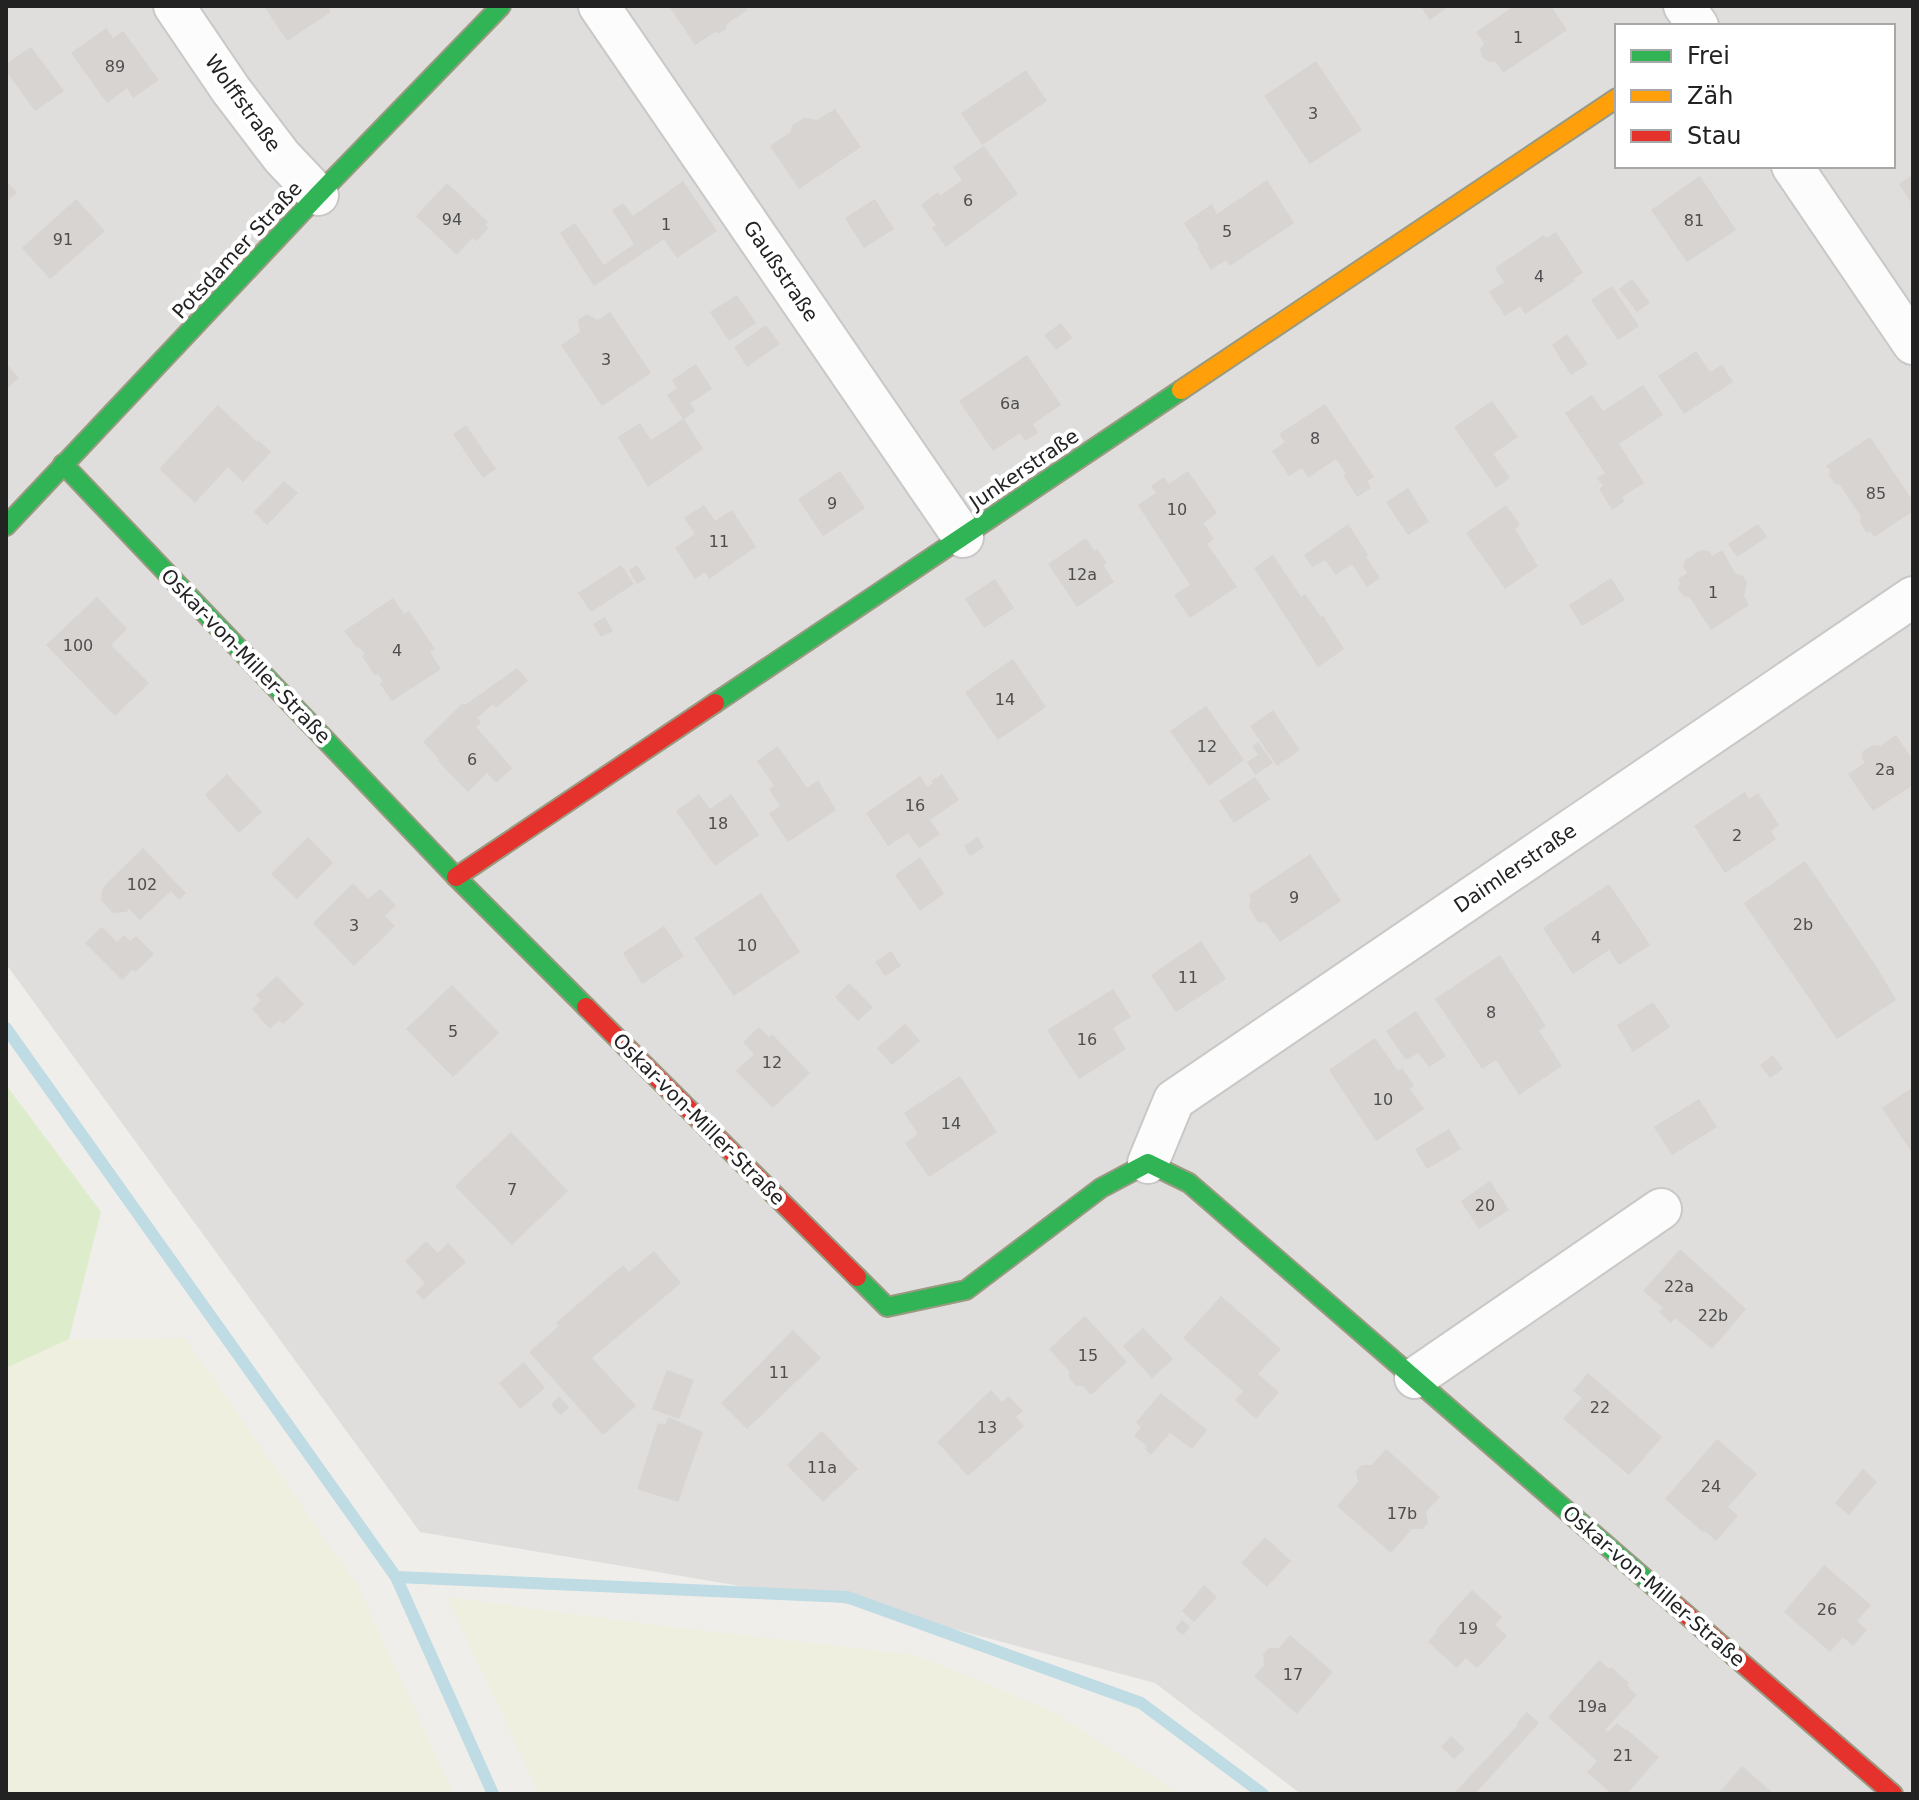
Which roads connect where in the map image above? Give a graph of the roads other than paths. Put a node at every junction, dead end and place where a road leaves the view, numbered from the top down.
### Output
1 (174, 6) edge
2 (501, 6) edge
3 (599, 6) edge
4 (1684, 6) edge
5 (1697, 24) edge
6 (1615, 99) edge
7 (1793, 168) edge
8 (318, 195) junction
9 (1913, 344) edge
10 (63, 464) junction
11 (6, 526) edge
12 (963, 537) junction
13 (1913, 597) edge
14 (456, 877) junction
15 (1148, 1163) junction
16 (1661, 1209) dead end
17 (1415, 1378) junction
18 (1893, 1794) edge

1 - 8 street, Wolffstraße
2 - 8 street, Potsdamer Straße
3 - 12 street, Gaußstraße
4 - 5 street
6 - 12 street, Junkerstraße
7 - 9 street
8 - 10 street, Potsdamer Straße
10 - 11 street, Potsdamer Straße
10 - 14 street, Oskar-von-Miller-Straße
12 - 14 street, Junkerstraße
13 - 15 street, Daimlerstraße
14 - 15 street, Oskar-von-Miller-Straße
15 - 17 street, Oskar-von-Miller-Straße
16 - 17 street
17 - 18 street, Oskar-von-Miller-Straße

